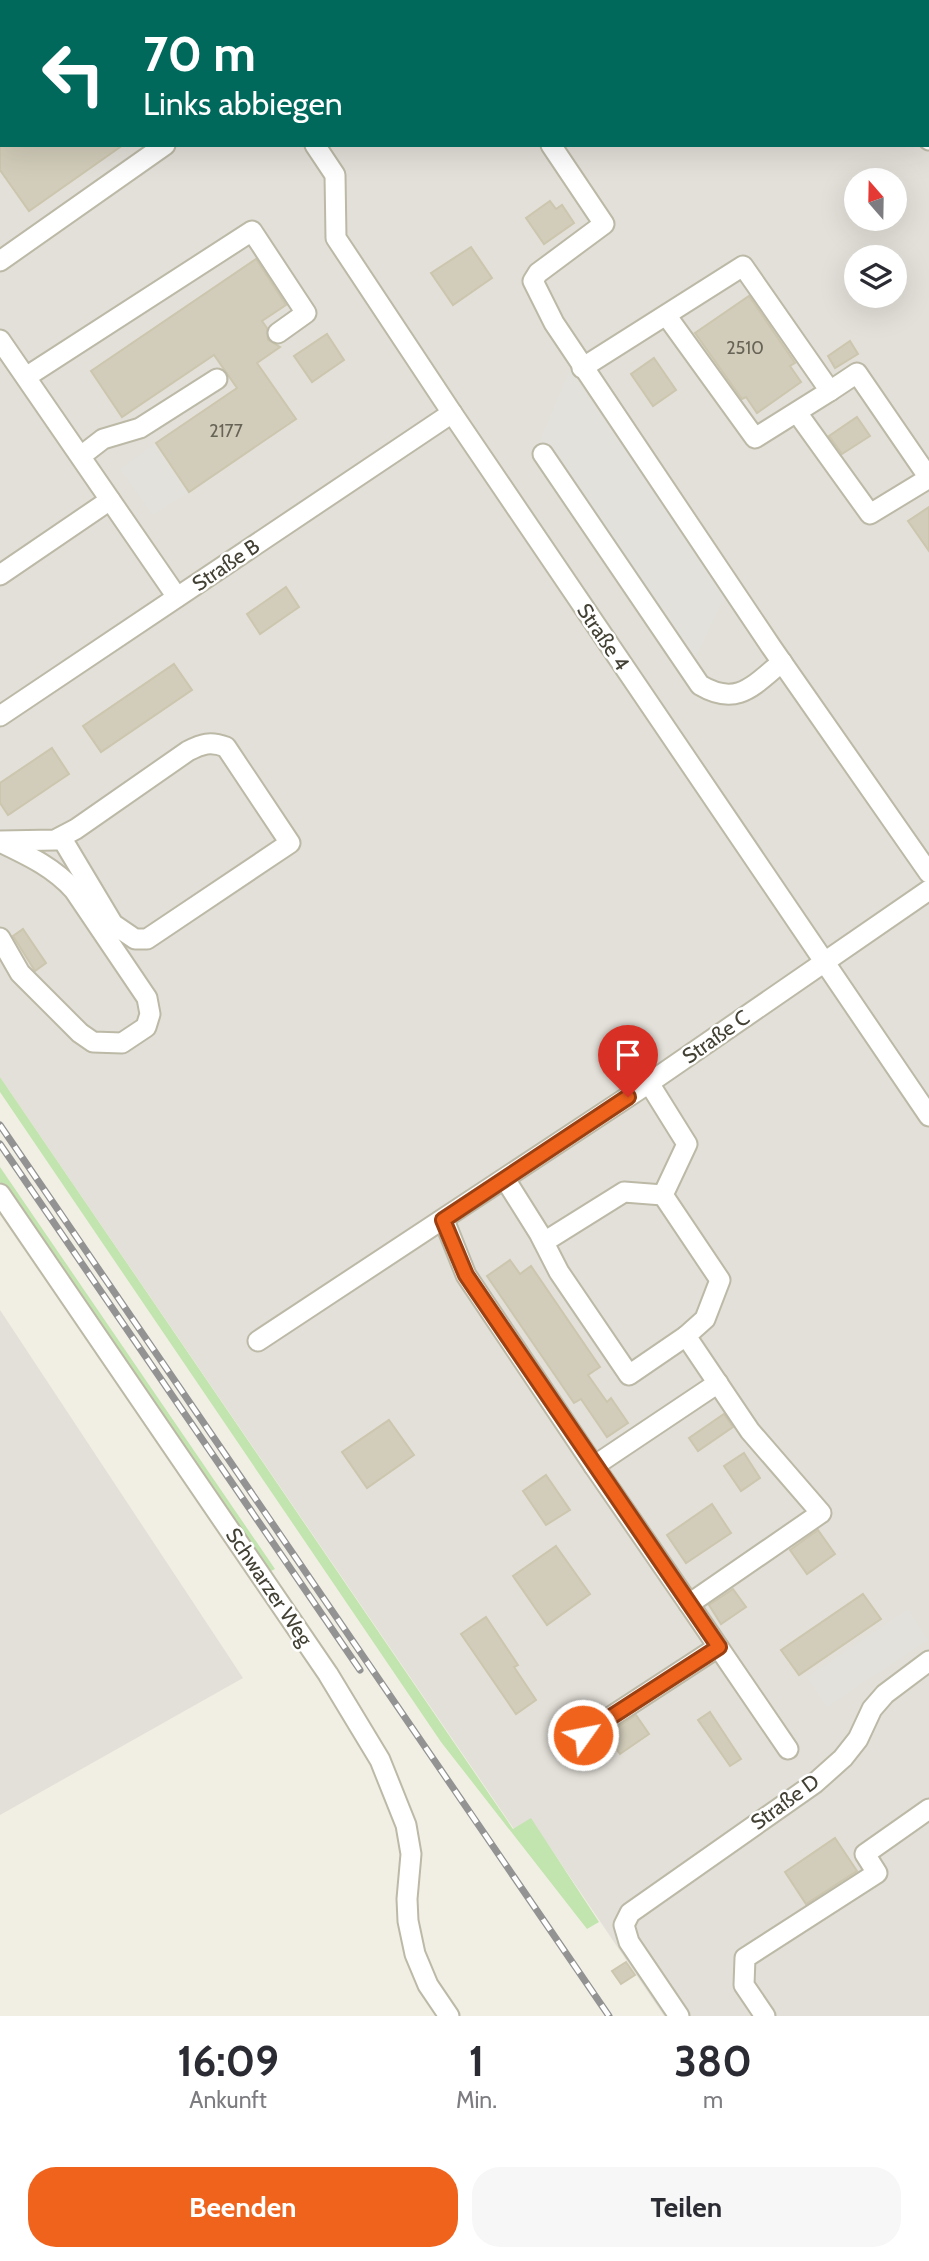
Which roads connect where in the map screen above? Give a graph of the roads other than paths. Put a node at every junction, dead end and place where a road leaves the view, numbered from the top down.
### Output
1 (162, 147) edge
2 (316, 147) edge
3 (552, 147) edge
4 (0, 261) edge
5 (666, 315) junction
6 (278, 333) dead end
7 (0, 340) edge
8 (582, 368) junction
9 (26, 377) junction
10 (217, 379) dead end
11 (830, 391) junction
12 (452, 413) junction
13 (798, 414) junction
14 (543, 454) dead end
15 (81, 456) junction
16 (110, 499) junction
17 (0, 575) edge
18 (177, 597) junction
19 (782, 662) junction
20 (0, 716) edge
21 (61, 837) junction
22 (0, 842) edge
23 (929, 873) edge
24 (929, 890) edge
25 (0, 938) edge
26 (824, 963) junction
27 (649, 1083) junction
28 (929, 1116) edge
29 (505, 1179) junction
30 (0, 1194) edge
31 (663, 1195) junction
32 (443, 1220) junction
33 (544, 1242) junction
34 (687, 1336) junction
35 (258, 1341) dead end
36 (718, 1383) junction
37 (594, 1466) junction
38 (689, 1604) junction
39 (719, 1647) junction
40 (929, 1661) edge
41 (583, 1735) dead end
42 (788, 1749) dead end
43 (929, 1809) edge
44 (449, 2016) edge
45 (680, 2016) edge
46 (765, 2016) edge

1 - 4 street
2 - 12 street, Straße 4
3 - 8 street
5 - 8 street
5 - 11 street
5 - 13 street
6 - 9 street
7 - 9 street
8 - 19 street
9 - 15 street
10 - 15 street
11 - 13 street
11 - 13 street
12 - 18 street, Straße B
12 - 26 street, Straße 4
14 - 19 street
15 - 16 street
16 - 17 street
16 - 18 street
18 - 20 street, Straße B
19 - 23 street
21 - 21 street
21 - 22 street
22 - 25 street
24 - 26 street, Straße C
26 - 27 street, Straße C
26 - 28 street, Straße 4
27 - 29 street, Straße C
27 - 31 street
29 - 32 street, Straße C
29 - 33 street
30 - 44 street, Schwarzer Weg
31 - 33 street
31 - 34 street
32 - 35 street, Straße C
32 - 37 street
33 - 34 street
34 - 36 street
36 - 37 street
36 - 38 street
37 - 38 street
38 - 39 street
39 - 41 street
39 - 42 street
40 - 45 street, Straße D
43 - 46 street

